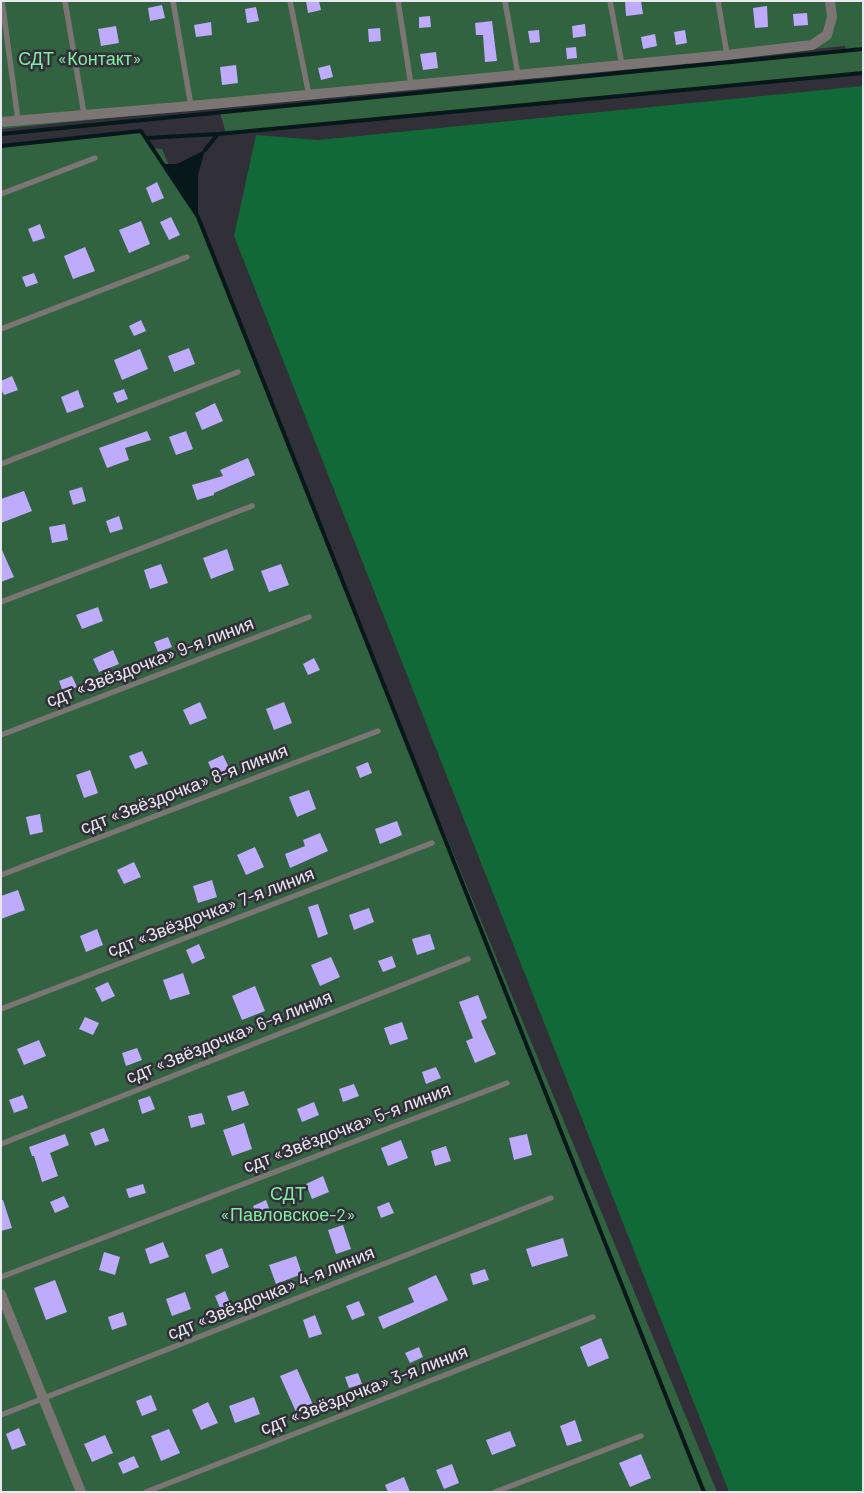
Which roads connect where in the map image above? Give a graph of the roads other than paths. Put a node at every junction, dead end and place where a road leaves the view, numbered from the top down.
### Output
1 (2, 1) edge
2 (65, 1) edge
3 (173, 1) edge
4 (290, 1) edge
5 (398, 1) edge
6 (505, 1) edge
7 (610, 1) edge
8 (718, 1) edge
9 (830, 1) edge
10 (727, 55) junction
11 (622, 65) junction
12 (518, 75) junction
13 (411, 85) junction
14 (309, 95) junction
15 (191, 106) junction
16 (84, 114) junction
17 (18, 120) junction
18 (1, 122) edge
19 (95, 158) dead end
20 (1, 194) edge
21 (186, 257) dead end
22 (1, 329) edge
23 (238, 372) dead end
24 (1, 464) edge
25 (252, 506) dead end
26 (1, 602) edge
27 (309, 617) dead end
28 (378, 732) dead end
29 (1, 735) edge
30 (432, 843) dead end
31 (1, 875) edge
32 (468, 959) dead end
33 (1, 1009) edge
34 (507, 1083) dead end
35 (1, 1144) edge
36 (551, 1198) dead end
37 (1, 1277) edge
38 (1, 1294) edge
39 (593, 1317) dead end
40 (44, 1399) junction
41 (1, 1415) edge
42 (641, 1436) dead end
43 (81, 1492) edge
44 (146, 1492) edge
45 (495, 1492) edge

1 - 17 lane
2 - 16 lane
3 - 15 lane
4 - 14 lane
5 - 13 lane
6 - 12 lane
7 - 11 lane
8 - 10 lane
9 - 10 street
10 - 11 street
11 - 12 street
12 - 13 street
13 - 14 street
14 - 15 street
15 - 16 street
16 - 17 street
17 - 18 street
19 - 20 lane
21 - 22 lane
23 - 24 lane
25 - 26 lane
27 - 29 lane, сдт «Звёздочка» 9-я линия
28 - 31 lane, сдт «Звёздочка» 8-я линия
30 - 33 lane, сдт «Звёздочка» 7-я линия
32 - 35 lane, сдт «Звёздочка» 6-я линия
34 - 37 lane, сдт «Звёздочка» 5-я линия
36 - 40 lane, сдт «Звёздочка» 4-я линия
38 - 40 street
39 - 44 lane, сдт «Звёздочка» 3-я линия
40 - 41 lane, сдт «Звёздочка» 4-я линия
40 - 43 street
42 - 45 lane

